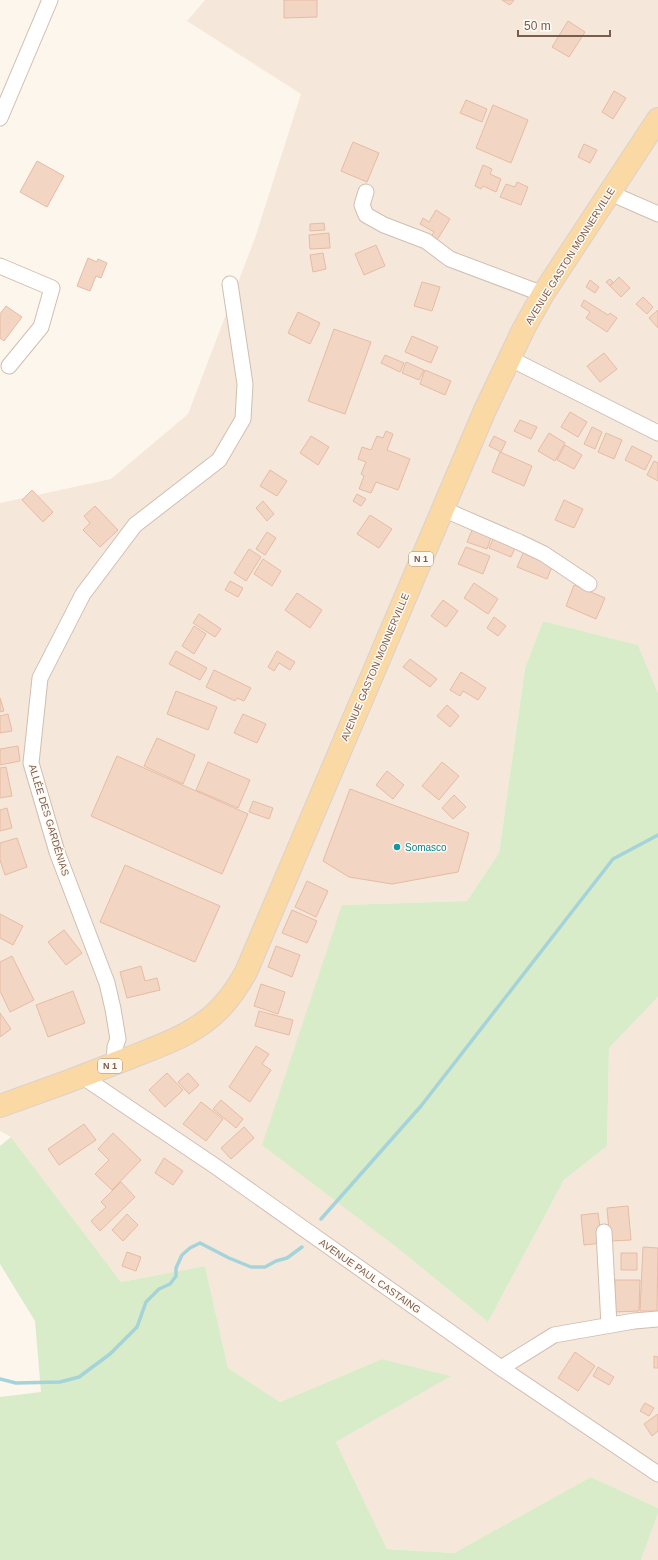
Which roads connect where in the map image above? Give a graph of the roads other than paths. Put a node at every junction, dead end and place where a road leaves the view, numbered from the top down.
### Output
1 (50, 0) edge
2 (0, 118) edge
3 (658, 120) edge
4 (366, 192) dead end
5 (610, 193) junction
6 (658, 214) edge
7 (0, 266) edge
8 (230, 284) dead end
9 (543, 294) junction
10 (509, 358) junction
11 (9, 366) dead end
12 (658, 433) edge
13 (443, 509) junction
14 (588, 584) dead end
15 (114, 1064) junction
16 (83, 1077) junction
17 (0, 1106) edge
18 (604, 1232) dead end
19 (658, 1319) edge
20 (609, 1325) junction
21 (501, 1368) junction
22 (658, 1474) edge

1 - 2 street
3 - 5 main road, AVENUE GASTON MONNERVILLE / N 1
4 - 9 street
5 - 6 street
5 - 9 main road, AVENUE GASTON MONNERVILLE / N 1
7 - 11 street
8 - 15 street, ALLÉE DES GARDÉNIAS
9 - 10 main road, AVENUE GASTON MONNERVILLE / N 1
10 - 12 street
10 - 13 main road, AVENUE GASTON MONNERVILLE / N 1
13 - 14 street
13 - 15 main road, AVENUE GASTON MONNERVILLE / N 1
15 - 16 main road, AVENUE GASTON MONNERVILLE / N 1
16 - 17 main road, AVENUE GASTON MONNERVILLE / N 1
16 - 21 street, AVENUE PAUL CASTAING
18 - 20 street
19 - 20 street
20 - 21 street
21 - 22 street, AVENUE PAUL CASTAING

